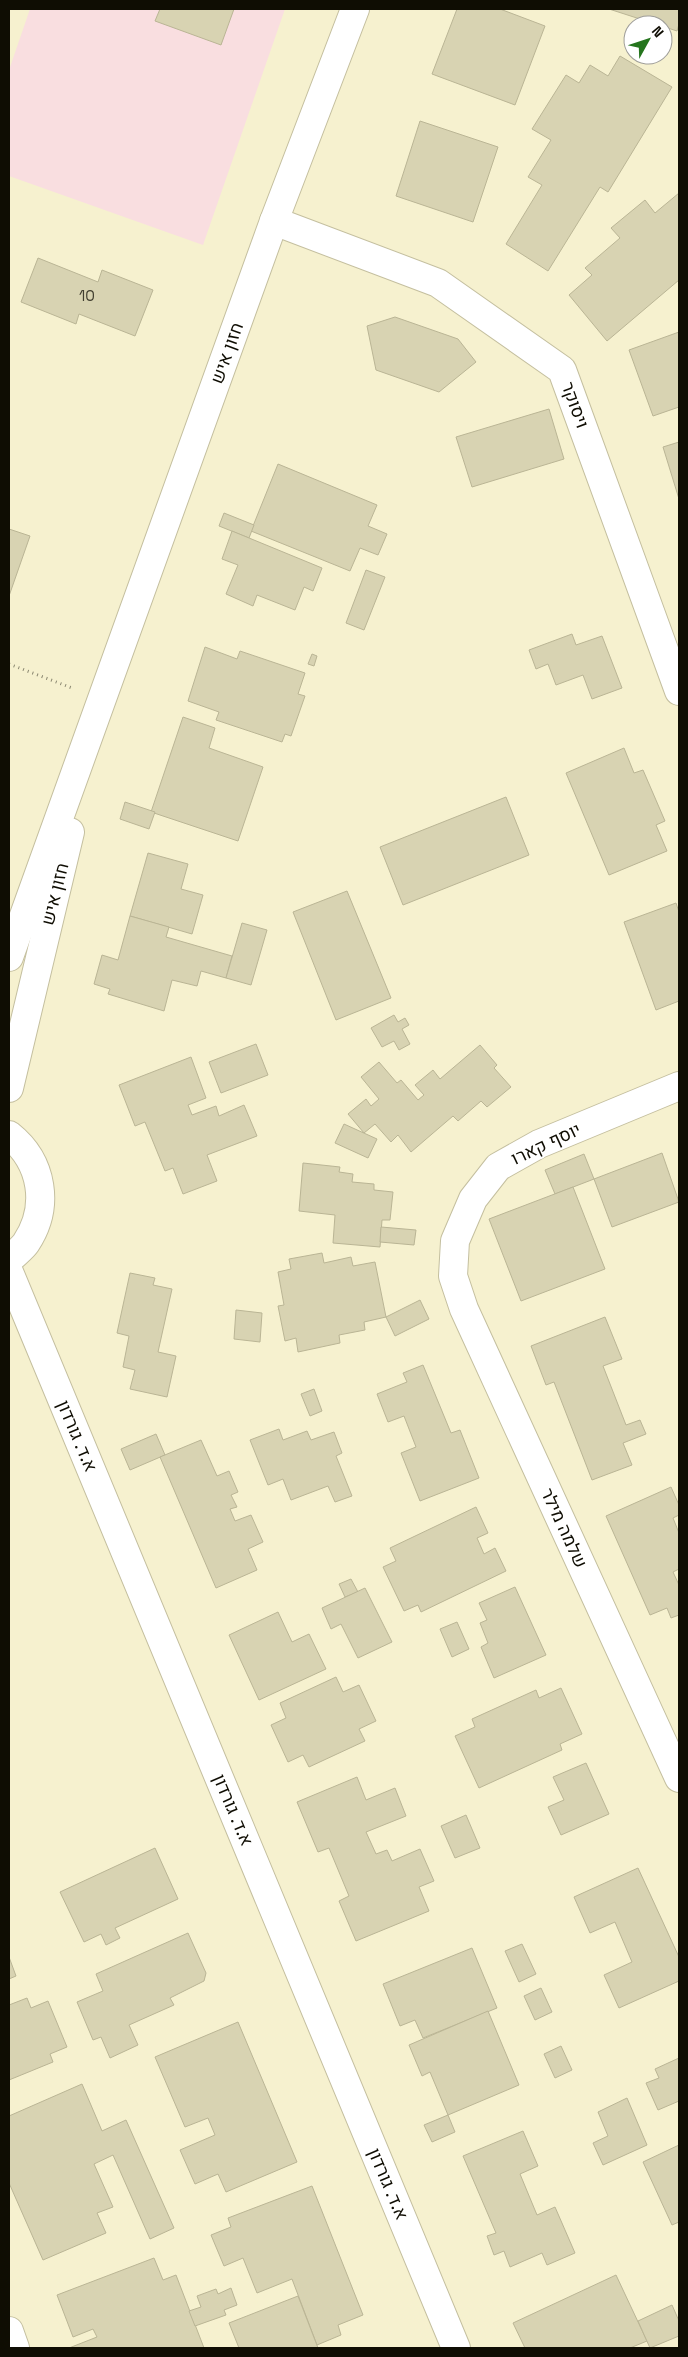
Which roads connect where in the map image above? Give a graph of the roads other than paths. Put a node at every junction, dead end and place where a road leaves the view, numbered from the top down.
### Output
1 (355, 9) edge
2 (274, 220) junction
3 (679, 690) edge
4 (102, 699) junction
5 (9, 957) edge
6 (679, 1086) edge
7 (9, 1088) edge
8 (9, 1135) edge
9 (9, 1260) edge
10 (9, 1272) edge
11 (453, 1276) joint
12 (679, 1778) edge
13 (9, 2331) edge
14 (16, 2348) edge
15 (456, 2348) edge

1 - 2 street, חזון איש
2 - 3 street, ויסוקר
2 - 4 street, חזון איש
4 - 5 street, חזון איש
4 - 7 street, חזון איש
6 - 11 street, יוסף קארו
8 - 9 street
10 - 15 street, א.ד. גורדון
11 - 12 street, שלמה מילר
13 - 14 street

